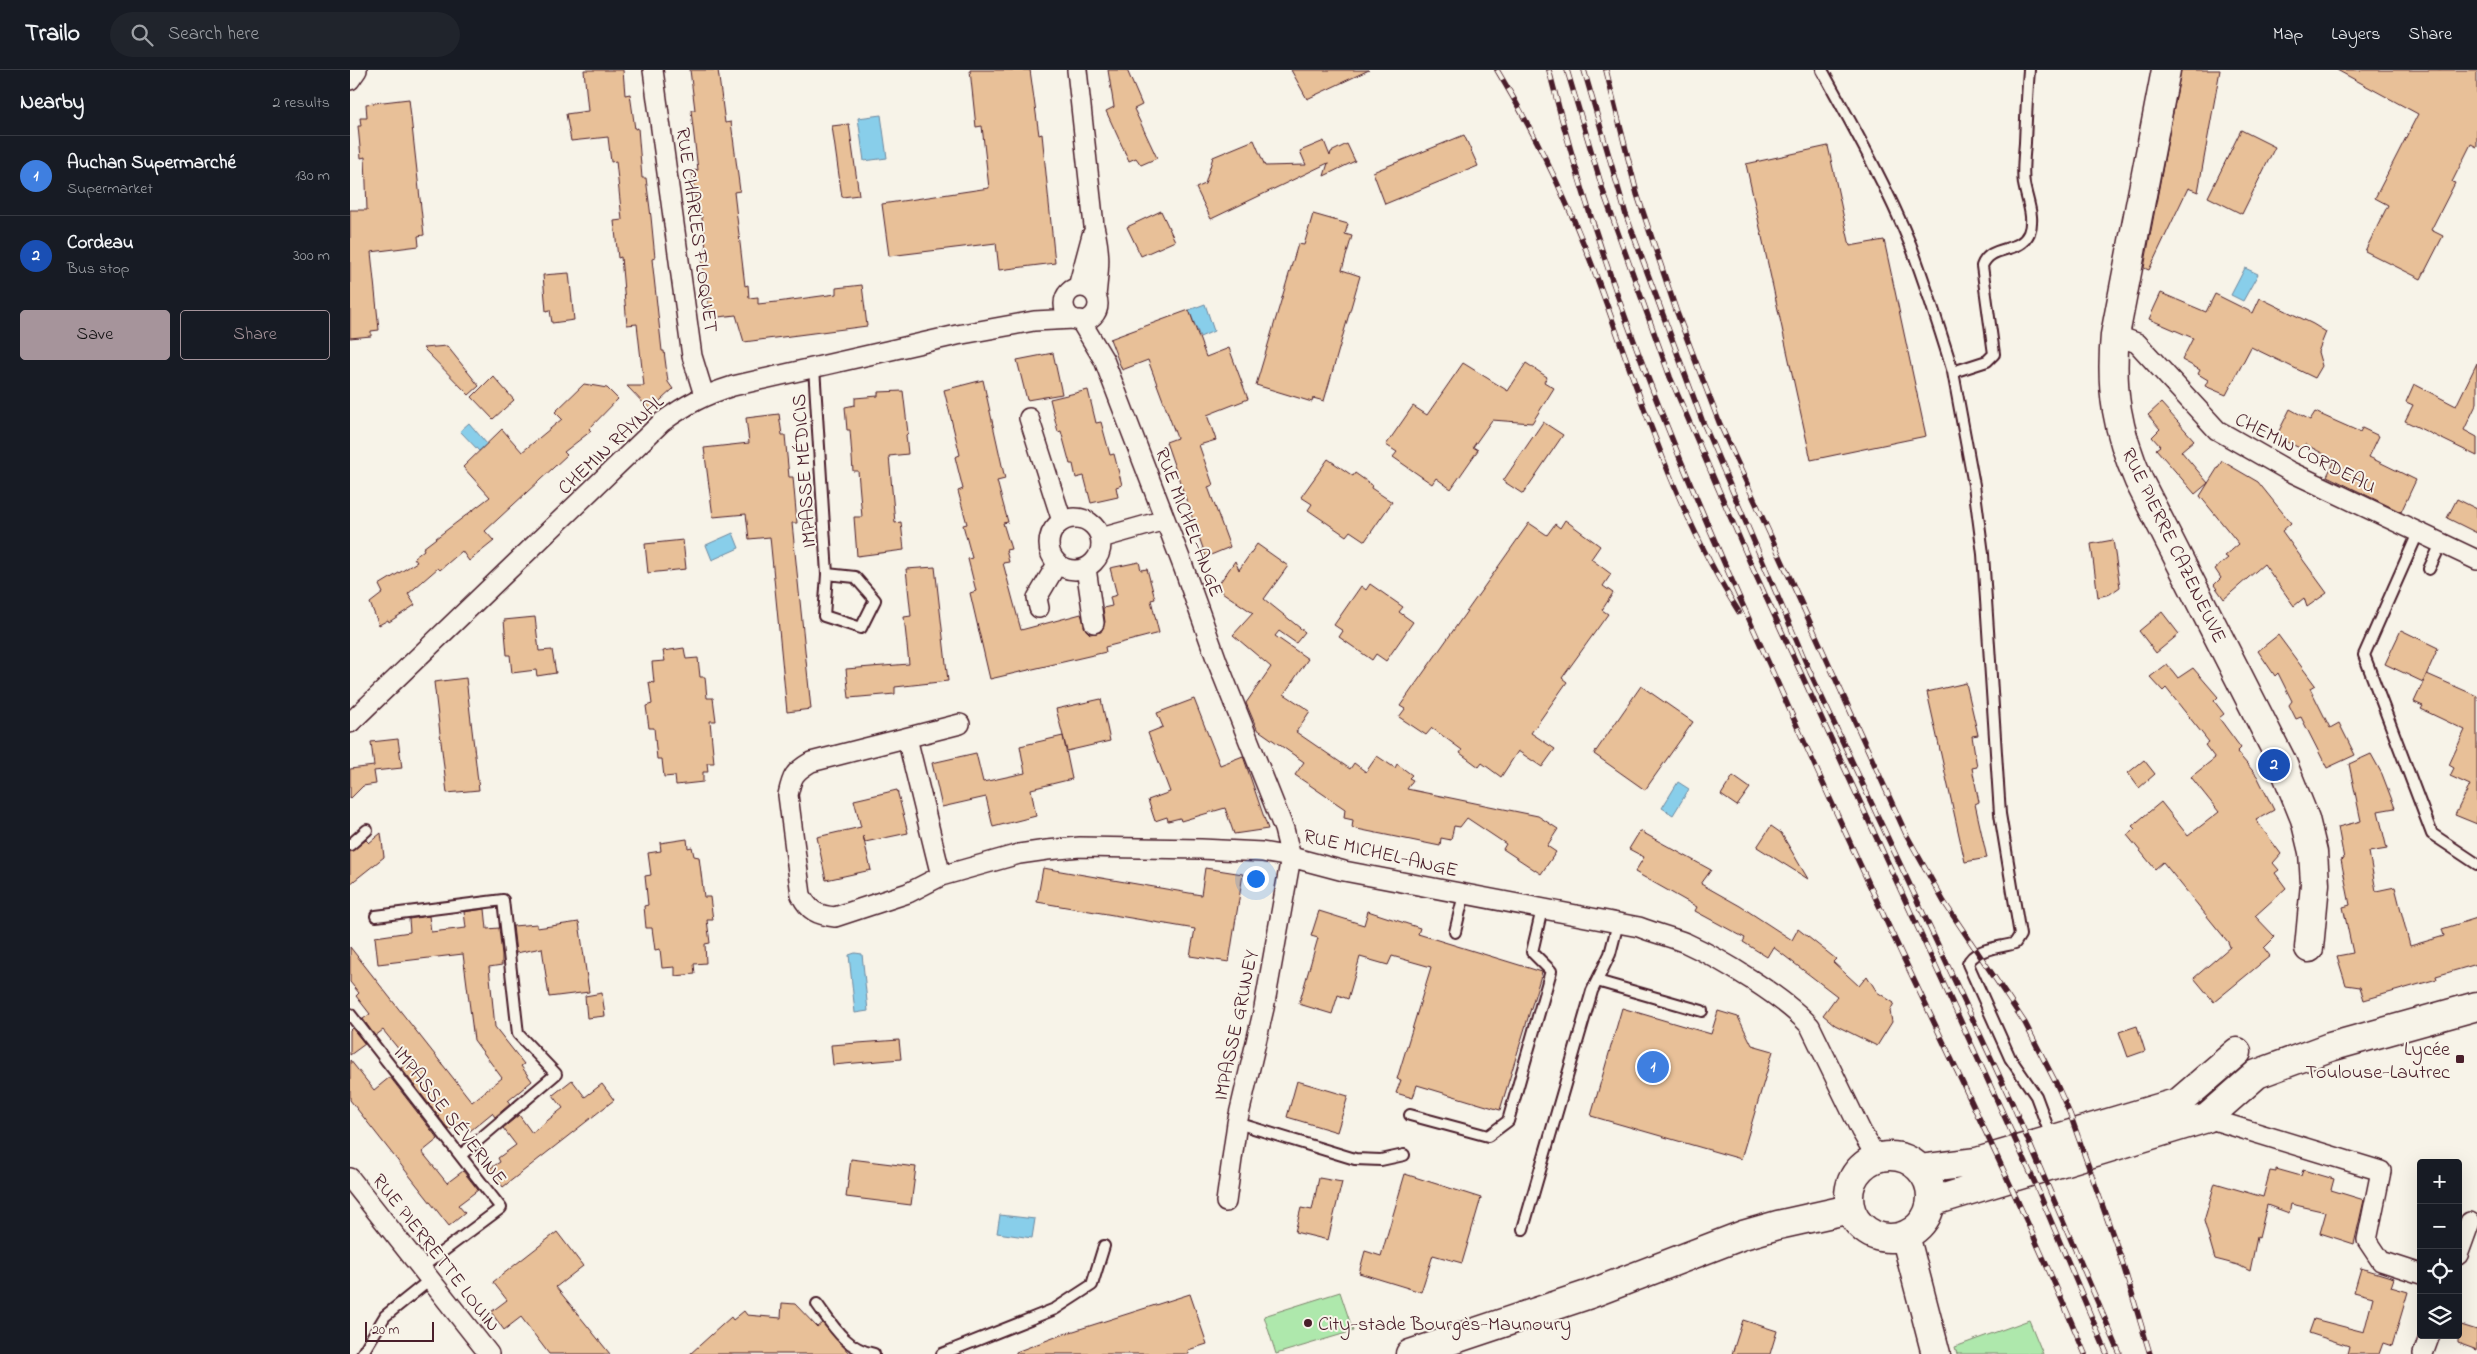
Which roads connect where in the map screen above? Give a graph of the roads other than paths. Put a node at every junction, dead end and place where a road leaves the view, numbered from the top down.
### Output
1 (358, 70) edge
2 (653, 70) edge
3 (1077, 70) edge
4 (1822, 70) edge
5 (2029, 70) edge
6 (2166, 70) edge
7 (350, 80) edge
8 (1094, 226) junction
9 (1071, 292) junction
10 (1097, 302) junction
11 (1077, 320) junction
12 (1034, 321) junction
13 (2115, 335) junction
14 (1104, 360) junction
15 (814, 367) junction
16 (1953, 372) junction
17 (704, 395) junction
18 (1029, 418) dead end
19 (1165, 520) junction
20 (1062, 521) junction
21 (2418, 533) junction
22 (1101, 538) junction
23 (2441, 544) junction
24 (2477, 560) edge
25 (1057, 564) junction
26 (1086, 568) junction
27 (2429, 569) dead end
28 (827, 574) junction
29 (1039, 608) dead end
30 (1094, 624) dead end
31 (350, 723) edge
32 (960, 724) dead end
33 (907, 738) junction
34 (367, 830) dead end
35 (350, 845) edge
36 (1291, 858) junction
37 (2477, 864) edge
38 (941, 876) junction
39 (1464, 894) junction
40 (1542, 908) junction
41 (376, 916) dead end
42 (1618, 923) junction
43 (1455, 932) dead end
44 (2309, 948) dead end
45 (1597, 981) junction
46 (2477, 1006) edge
47 (1702, 1011) dead end
48 (350, 1014) edge
49 (2237, 1052) dead end
50 (1410, 1115) dead end
51 (2207, 1118) junction
52 (1237, 1123) junction
53 (2052, 1140) junction
54 (461, 1155) junction
55 (1404, 1155) dead end
56 (1877, 1158) junction
57 (1920, 1169) junction
58 (350, 1178) edge
59 (1226, 1202) dead end
60 (1931, 1202) junction
61 (1850, 1209) junction
62 (2470, 1222) dead end
63 (1523, 1229) dead end
64 (1905, 1235) junction
65 (1104, 1246) dead end
66 (2460, 1249) edge
67 (427, 1273) junction
68 (2417, 1273) edge
69 (816, 1304) dead end
70 (2429, 1339) edge
71 (362, 1354) edge
72 (489, 1354) edge
73 (874, 1354) edge
74 (942, 1354) edge
75 (1410, 1354) edge
76 (1936, 1354) edge
77 (2423, 1354) edge

1 - 7 street
2 - 17 street, RUE CHARLES FLOQUET
3 - 8 street, RUE MICHEL-ANGE
4 - 16 lane
5 - 16 lane
6 - 13 street, RUE PIERRE CAZENEUVE
8 - 9 street, RUE MICHEL-ANGE
8 - 10 street, RUE MICHEL-ANGE
9 - 10 street
9 - 11 street, RUE MICHEL-ANGE
9 - 12 street, CHEMIN RAYNAL
10 - 11 street
10 - 14 street, RUE MICHEL-ANGE
11 - 12 street, CHEMIN RAYNAL
11 - 14 street, RUE MICHEL-ANGE
12 - 15 street, CHEMIN RAYNAL
13 - 21 street, CHEMIN CORDEAU
13 - 44 street, RUE PIERRE CAZENEUVE
14 - 19 street, RUE MICHEL-ANGE
15 - 17 street, CHEMIN RAYNAL
15 - 28 lane, IMPASSE MÉDICIS
16 - 53 lane
17 - 31 street, CHEMIN RAYNAL
18 - 20 street
19 - 22 street
19 - 36 street, RUE MICHEL-ANGE
20 - 22 street
20 - 25 street
21 - 23 street, CHEMIN CORDEAU
21 - 37 lane
22 - 26 street
23 - 24 street, CHEMIN CORDEAU
23 - 27 lane
25 - 26 street
25 - 29 street
26 - 30 street
28 - 28 lane, IMPASSE MÉDICIS
32 - 33 street
33 - 38 street
33 - 38 street
34 - 35 lane
36 - 38 street
36 - 39 street, RUE MICHEL-ANGE
36 - 52 street, IMPASSE GRUNEY
39 - 40 street, RUE MICHEL-ANGE
39 - 43 lane
40 - 42 street, RUE MICHEL-ANGE
40 - 50 lane
41 - 54 lane
42 - 45 lane
42 - 56 street, RUE MICHEL-ANGE
45 - 47 lane
45 - 63 lane
46 - 51 street
48 - 54 lane, IMPASSE SÉVERINE
49 - 53 street
51 - 60 street
51 - 68 street
52 - 55 lane
52 - 59 street, IMPASSE GRUNEY
53 - 57 street
54 - 67 lane, IMPASSE SÉVERINE
56 - 57 street
56 - 61 street
57 - 60 street
58 - 67 street, RUE PIERRETTE LOUIN
60 - 64 street
61 - 64 street
61 - 75 street
62 - 66 street
64 - 76 street
65 - 74 lane
67 - 71 lane
67 - 72 street, RUE PIERRETTE LOUIN
69 - 73 lane
70 - 77 street

